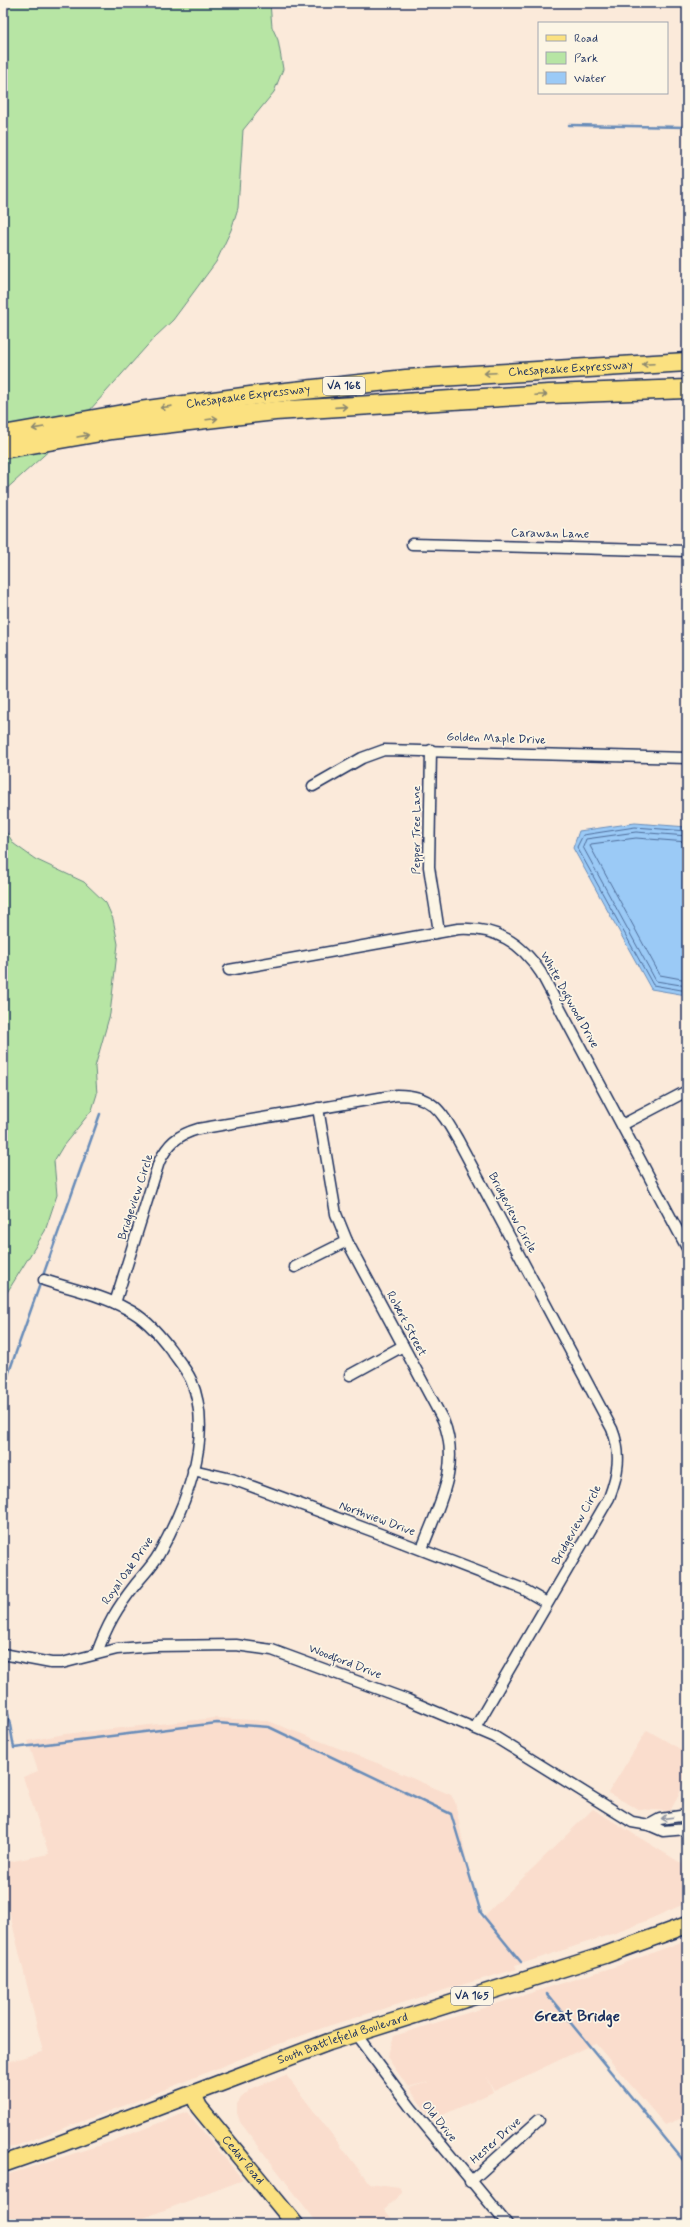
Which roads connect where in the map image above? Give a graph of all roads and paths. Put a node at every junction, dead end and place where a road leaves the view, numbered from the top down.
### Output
1 (687, 362) edge
2 (687, 390) edge
3 (3, 435) edge
4 (3, 450) edge
5 (412, 544) dead end
6 (687, 551) edge
7 (431, 750) junction
8 (687, 758) edge
9 (313, 786) dead end
10 (439, 932) junction
11 (229, 970) dead end
12 (687, 1091) edge
13 (318, 1108) junction
14 (622, 1125) junction
15 (347, 1241) junction
16 (687, 1248) edge
17 (295, 1267) dead end
18 (44, 1280) dead end
19 (115, 1303) junction
20 (404, 1346) junction
21 (350, 1375) dead end
22 (193, 1470) junction
23 (422, 1550) junction
24 (547, 1603) junction
25 (97, 1653) junction
26 (3, 1654) edge
27 (475, 1728) junction
28 (687, 1815) edge
29 (649, 1825) junction
30 (687, 1829) edge
31 (687, 1925) edge
32 (355, 2033) junction
33 (193, 2094) junction
34 (539, 2120) dead end
35 (3, 2164) edge
36 (470, 2182) junction
37 (295, 2224) edge
38 (507, 2224) edge

1 -> 3 highway, Chesapeake Expressway / VA 168
4 -> 2 highway, Chesapeake Expressway / VA 168
5 - 6 street, Carawan Lane
7 - 8 street, Golden Maple Drive
7 - 9 street, Golden Maple Drive
7 - 10 street, Pepper Tree Lane
10 - 11 street, White Dogwood Drive
10 - 14 street, White Dogwood Drive
12 - 14 street
13 - 15 street, Robert Street
13 - 19 street, Bridgeview Circle
13 - 24 street, Bridgeview Circle
14 - 16 street, White Dogwood Drive
15 - 17 street
15 - 20 street, Robert Street
18 - 19 street, Royal Oak Drive
19 - 22 street, Royal Oak Drive
20 - 21 street
20 - 23 street, Robert Street
22 - 23 street, Northview Drive
22 - 25 street, Royal Oak Drive
23 - 24 street, Northview Drive
24 - 27 street, Bridgeview Circle
25 - 26 street, Woodford Drive
25 - 27 street, Woodford Drive
27 - 29 street, Woodford Drive
28 -> 29 street
29 - 30 street, Woodford Drive
31 - 32 main road, South Battlefield Boulevard / VA 165
32 - 33 main road, South Battlefield Boulevard / VA 165
32 - 36 street, Old Drive
33 - 35 main road, South Battlefield Boulevard
33 - 37 main road, Cedar Road
34 - 36 street, Hester Drive
36 - 38 street, Old Drive

